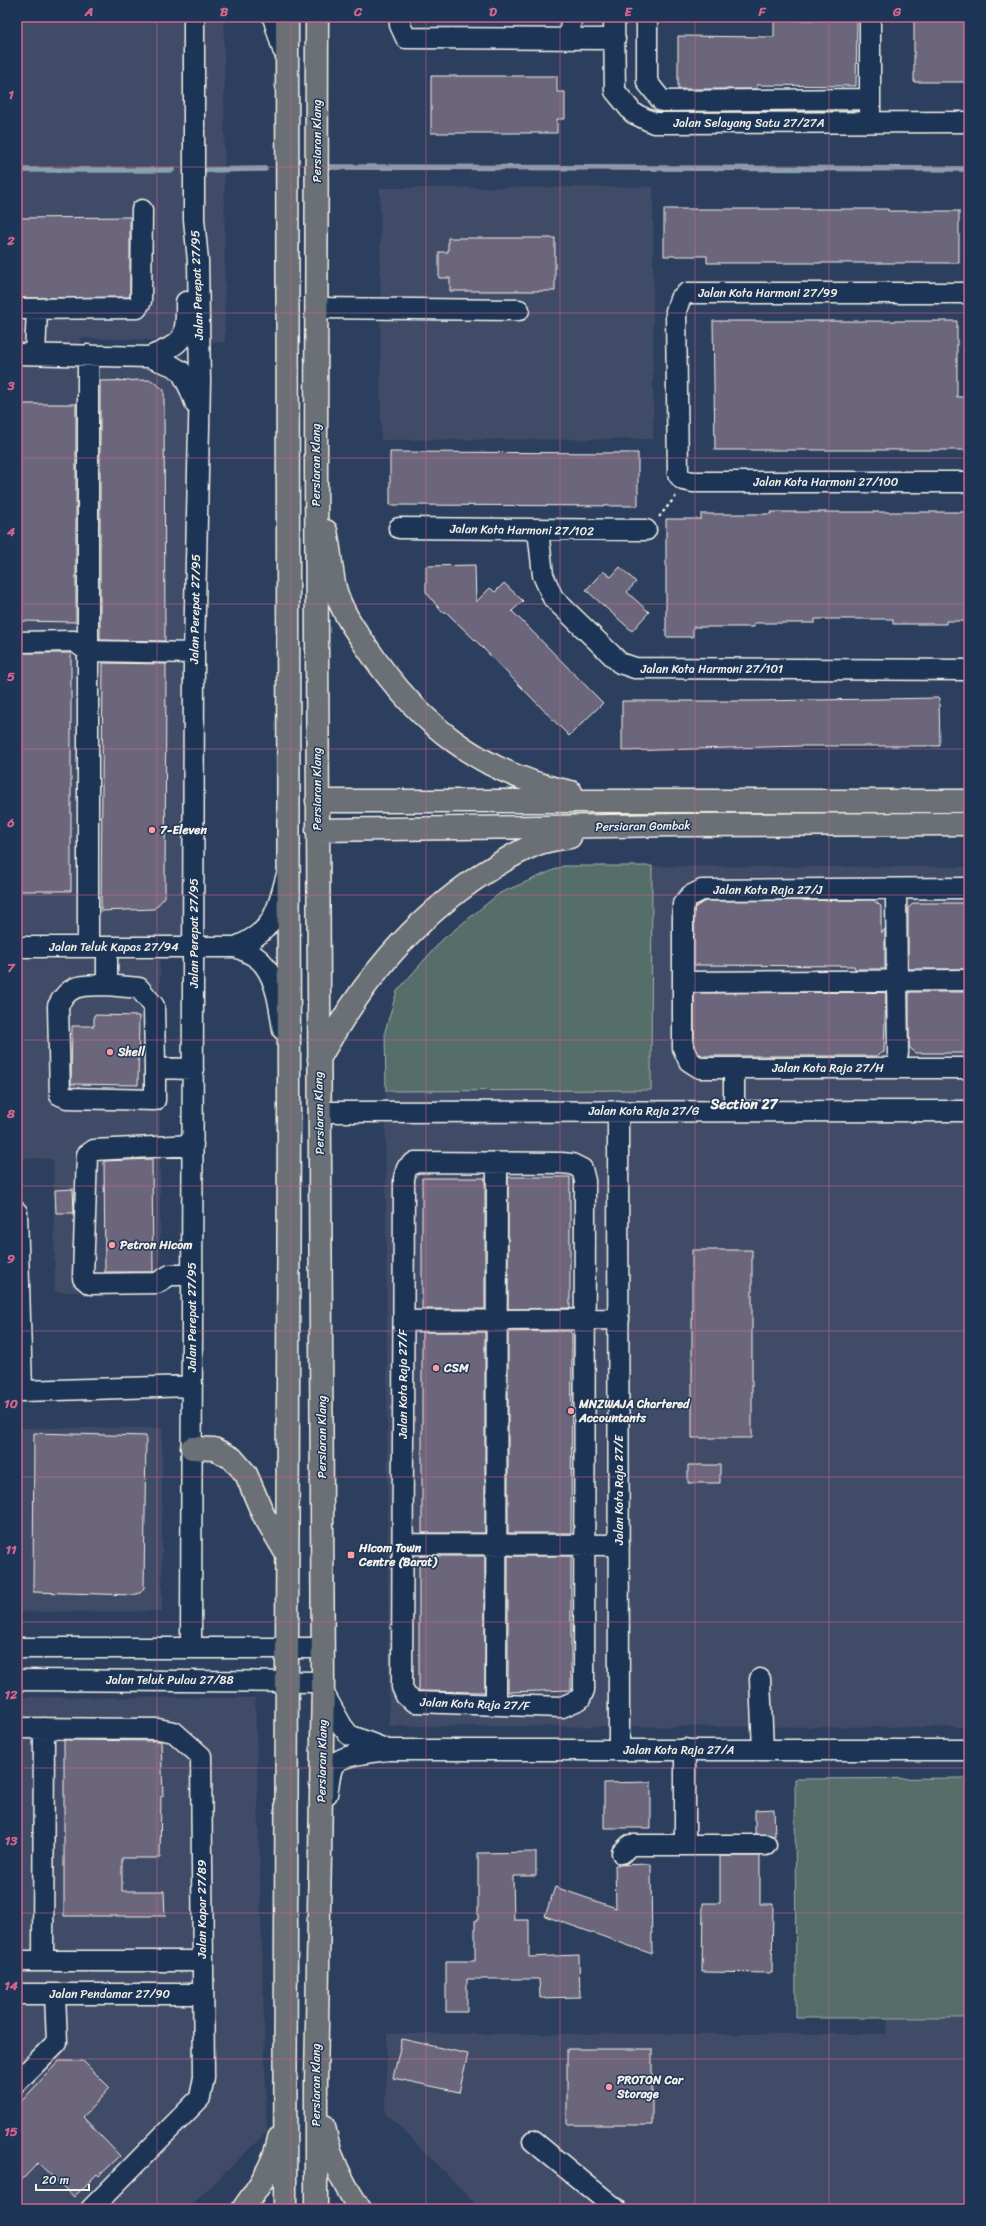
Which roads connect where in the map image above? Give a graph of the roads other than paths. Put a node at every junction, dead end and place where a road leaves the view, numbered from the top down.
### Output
1 (194, 17) edge
2 (273, 17) edge
3 (287, 17) edge
4 (317, 17) edge
5 (400, 17) edge
6 (570, 17) edge
7 (614, 17) edge
8 (647, 17) edge
9 (870, 17) edge
10 (570, 39) junction
11 (615, 39) junction
12 (287, 70) junction
13 (870, 99) junction
14 (969, 122) edge
15 (870, 124) junction
16 (142, 210) dead end
17 (194, 219) junction
18 (969, 293) edge
19 (316, 308) junction
20 (17, 309) edge
21 (37, 309) junction
22 (519, 310) dead end
23 (26, 354) edge
24 (88, 355) junction
25 (149, 358) junction
26 (198, 411) junction
27 (316, 472) junction
28 (683, 480) joint
29 (969, 482) edge
30 (399, 528) dead end
31 (538, 530) junction
32 (646, 530) road end
33 (17, 642) edge
34 (88, 651) junction
35 (194, 653) junction
36 (969, 670) edge
37 (317, 801) junction
38 (969, 801) edge
39 (619, 802) junction
40 (969, 824) edge
41 (618, 826) junction
42 (317, 830) junction
43 (290, 867) junction
44 (969, 888) edge
45 (896, 900) dead end
46 (17, 947) edge
47 (98, 947) junction
48 (194, 947) junction
49 (236, 947) junction
50 (897, 980) junction
51 (969, 980) edge
52 (683, 982) junction
53 (107, 985) junction
54 (898, 1053) dead end
55 (318, 1061) junction
56 (689, 1061) joint
57 (290, 1065) junction
58 (155, 1068) junction
59 (734, 1068) junction
60 (969, 1068) edge
61 (193, 1069) junction
62 (618, 1111) junction
63 (734, 1111) junction
64 (969, 1111) edge
65 (319, 1112) junction
66 (193, 1145) junction
67 (497, 1164) junction
68 (17, 1212) edge
69 (192, 1275) junction
70 (584, 1319) junction
71 (618, 1319) junction
72 (497, 1320) junction
73 (404, 1321) junction
74 (192, 1386) junction
75 (192, 1448) junction
76 (402, 1544) junction
77 (496, 1544) junction
78 (586, 1545) junction
79 (619, 1545) junction
80 (286, 1554) junction
81 (17, 1648) edge
82 (191, 1648) junction
83 (286, 1648) junction
84 (323, 1648) junction
85 (760, 1679) dead end
86 (17, 1680) edge
87 (286, 1680) junction
88 (323, 1687) junction
89 (496, 1705) junction
90 (17, 1728) edge
91 (44, 1728) junction
92 (619, 1749) junction
93 (685, 1749) junction
94 (388, 1750) junction
95 (762, 1750) junction
96 (969, 1750) edge
97 (321, 1822) junction
98 (686, 1844) junction
99 (766, 1845) dead end
100 (622, 1853) dead end
101 (17, 1961) edge
102 (43, 1961) junction
103 (202, 1961) junction
104 (17, 1994) edge
105 (55, 1994) junction
106 (203, 1994) junction
107 (17, 2082) edge
108 (316, 2082) junction
109 (286, 2098) junction
110 (533, 2141) dead end
111 (91, 2209) edge
112 (243, 2209) edge
113 (285, 2209) edge
114 (316, 2209) edge
115 (360, 2209) edge
116 (616, 2209) edge

1 - 17 street, Jalan Perepat 27/95
2 - 12 street
3 - 12 main road
4 - 19 main road, Persiaran Klang
5 - 10 street
6 - 10 street
7 - 11 street, Jalan Selayang Satu 27/27A
8 - 13 street
9 - 13 street
10 - 11 street
11 - 15 street, Jalan Selayang Satu 27/27A
12 - 43 main road
13 - 15 street
14 - 15 street, Jalan Selayang Satu 27/27A
16 - 21 street
17 - 25 street, Jalan Perepat 27/95
17 - 26 street, Jalan Perepat 27/95
18 - 28 street, Jalan Kota Harmoni 27/99
19 - 22 street
19 - 27 main road, Persiaran Klang
20 - 21 street
21 - 23 street
23 - 24 street
24 - 25 street
24 - 34 street
25 - 26 street
26 - 35 street, Jalan Perepat 27/95
27 - 37 main road, Persiaran Klang
27 - 39 main road
28 - 29 street, Jalan Kota Harmoni 27/100
30 - 31 street, Jalan Kota Harmoni 27/102
31 - 32 street, Jalan Kota Harmoni 27/102
31 - 36 street, Jalan Kota Harmoni 27/101
33 - 34 street
34 - 35 street
34 - 47 street
35 - 48 street, Jalan Perepat 27/95
37 - 39 main road, Persiaran Gombak
37 - 42 main road, Persiaran Klang
38 - 39 main road, Persiaran Gombak
40 - 41 main road, Persiaran Gombak
41 - 42 main road, Persiaran Gombak
41 - 55 main road
42 - 55 main road, Persiaran Klang
43 - 49 street
43 - 57 main road
44 - 52 street, Jalan Kota Raja 27/J
45 - 50 street
46 - 47 street, Jalan Teluk Kapas 27/94
47 - 48 street, Jalan Teluk Kapas 27/94
47 - 53 street
48 - 49 street, Jalan Teluk Kapas 27/94
48 - 61 street, Jalan Perepat 27/95
49 - 57 street
50 - 51 street
50 - 52 street
50 - 54 street
52 - 56 street, Jalan Kota Raja 27/J
53 - 58 street
53 - 58 street
55 - 65 main road, Persiaran Klang
56 - 59 street, Jalan Kota Raja 27/H
57 - 80 main road
58 - 61 street
59 - 60 street, Jalan Kota Raja 27/H
59 - 63 street
61 - 66 street, Jalan Perepat 27/95
62 - 63 street, Jalan Kota Raja 27/G
62 - 65 street, Jalan Kota Raja 27/G
62 - 71 street, Jalan Kota Raja 27/E
63 - 64 street, Jalan Kota Raja 27/G
65 - 84 main road, Persiaran Klang
66 - 69 street, Jalan Perepat 27/95
66 - 69 street
67 - 70 street, Jalan Kota Raja 27/F
67 - 72 street
67 - 73 street, Jalan Kota Raja 27/F
68 - 74 street
69 - 74 street, Jalan Perepat 27/95
70 - 71 street
70 - 72 street
70 - 78 street, Jalan Kota Raja 27/F
71 - 79 street, Jalan Kota Raja 27/E
72 - 73 street
72 - 77 street
73 - 76 street, Jalan Kota Raja 27/F
74 - 75 street, Jalan Perepat 27/95
75 - 80 main road
75 - 82 street, Jalan Perepat 27/95
76 - 77 street
76 - 89 street, Jalan Kota Raja 27/F
77 - 78 street
77 - 89 street
78 - 79 street
78 - 89 street, Jalan Kota Raja 27/F
79 - 92 street, Jalan Kota Raja 27/E
80 - 83 main road
81 - 82 street
82 - 83 street
83 - 84 street
83 - 87 main road
84 - 88 main road, Persiaran Klang
85 - 95 street
86 - 87 street, Jalan Teluk Pulau 27/88
87 - 88 street, Jalan Teluk Pulau 27/88
87 - 109 main road
88 - 94 street, Jalan Kota Raja 27/A
88 - 97 main road, Persiaran Klang
90 - 91 street, Jalan Kapar 27/89
91 - 102 street
91 - 103 street, Jalan Kapar 27/89
92 - 93 street, Jalan Kota Raja 27/A
92 - 94 street, Jalan Kota Raja 27/A
93 - 95 street, Jalan Kota Raja 27/A
93 - 98 street
94 - 97 street, Jalan Kota Raja 27/A
95 - 96 street, Jalan Kota Raja 27/A
97 - 108 main road, Persiaran Klang
98 - 99 street
98 - 100 street
101 - 102 street
102 - 103 street
103 - 106 street, Jalan Kapar 27/89
104 - 105 street, Jalan Pendamar 27/90
105 - 106 street, Jalan Pendamar 27/90
105 - 107 street
106 - 111 street, Jalan Kapar 27/89
108 - 114 main road, Persiaran Klang
108 - 115 main road
109 - 112 main road
109 - 113 main road
110 - 116 street

